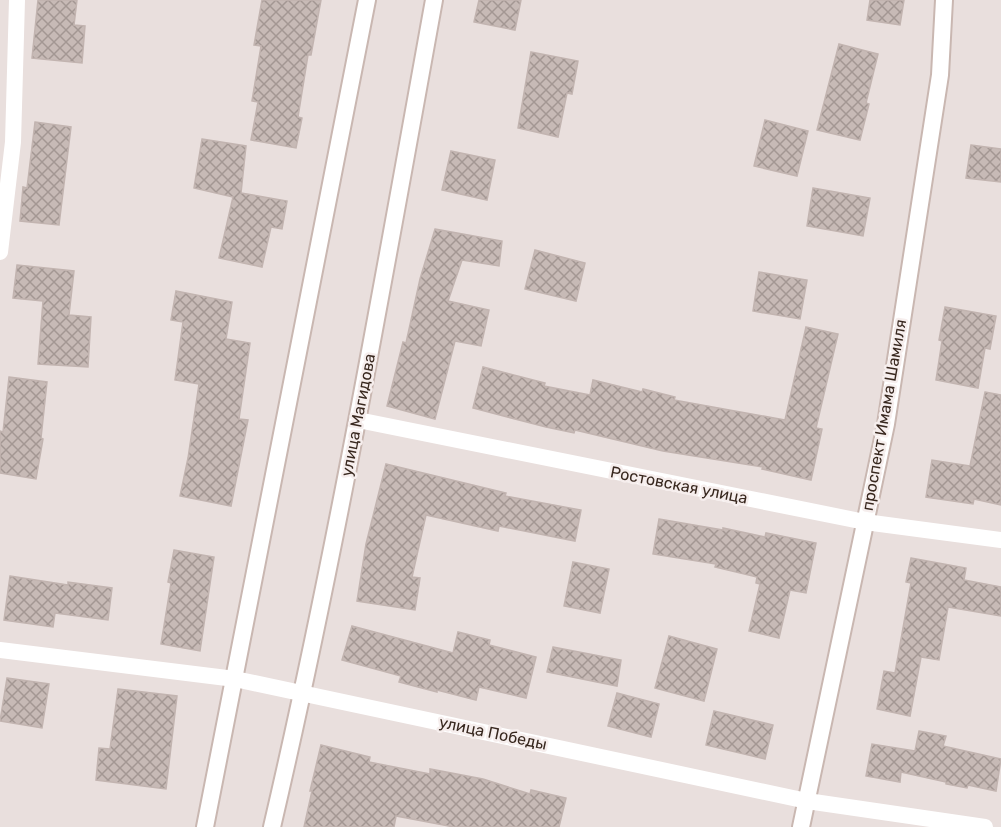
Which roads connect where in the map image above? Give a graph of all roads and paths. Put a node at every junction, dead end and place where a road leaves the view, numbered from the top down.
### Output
1 (17, 0) edge
2 (367, 0) edge
3 (434, 0) edge
4 (944, 0) edge
5 (0, 252) edge
6 (358, 420) junction
7 (865, 522) junction
8 (1001, 540) edge
9 (0, 650) edge
10 (235, 679) junction
11 (304, 692) junction
12 (807, 801) junction
13 (205, 827) edge
14 (272, 827) edge
15 (801, 827) edge
16 (985, 827) edge

1 - 5 main road
2 - 10 main road
3 - 6 main road, улица Магидова
4 - 7 main road, проспект Имама Шамиля
6 - 7 main road, Ростовская улица
6 - 11 main road, улица Магидова
7 - 8 main road, Ростовская улица
7 - 12 main road, проспект Имама Шамиля
9 - 10 main road, улица Победы
10 - 11 main road, улица Победы
10 - 13 main road
11 - 12 main road, улица Победы
11 - 14 main road, улица Магидова
12 - 15 main road, проспект Имама Шамиля
12 - 16 main road, улица Победы

